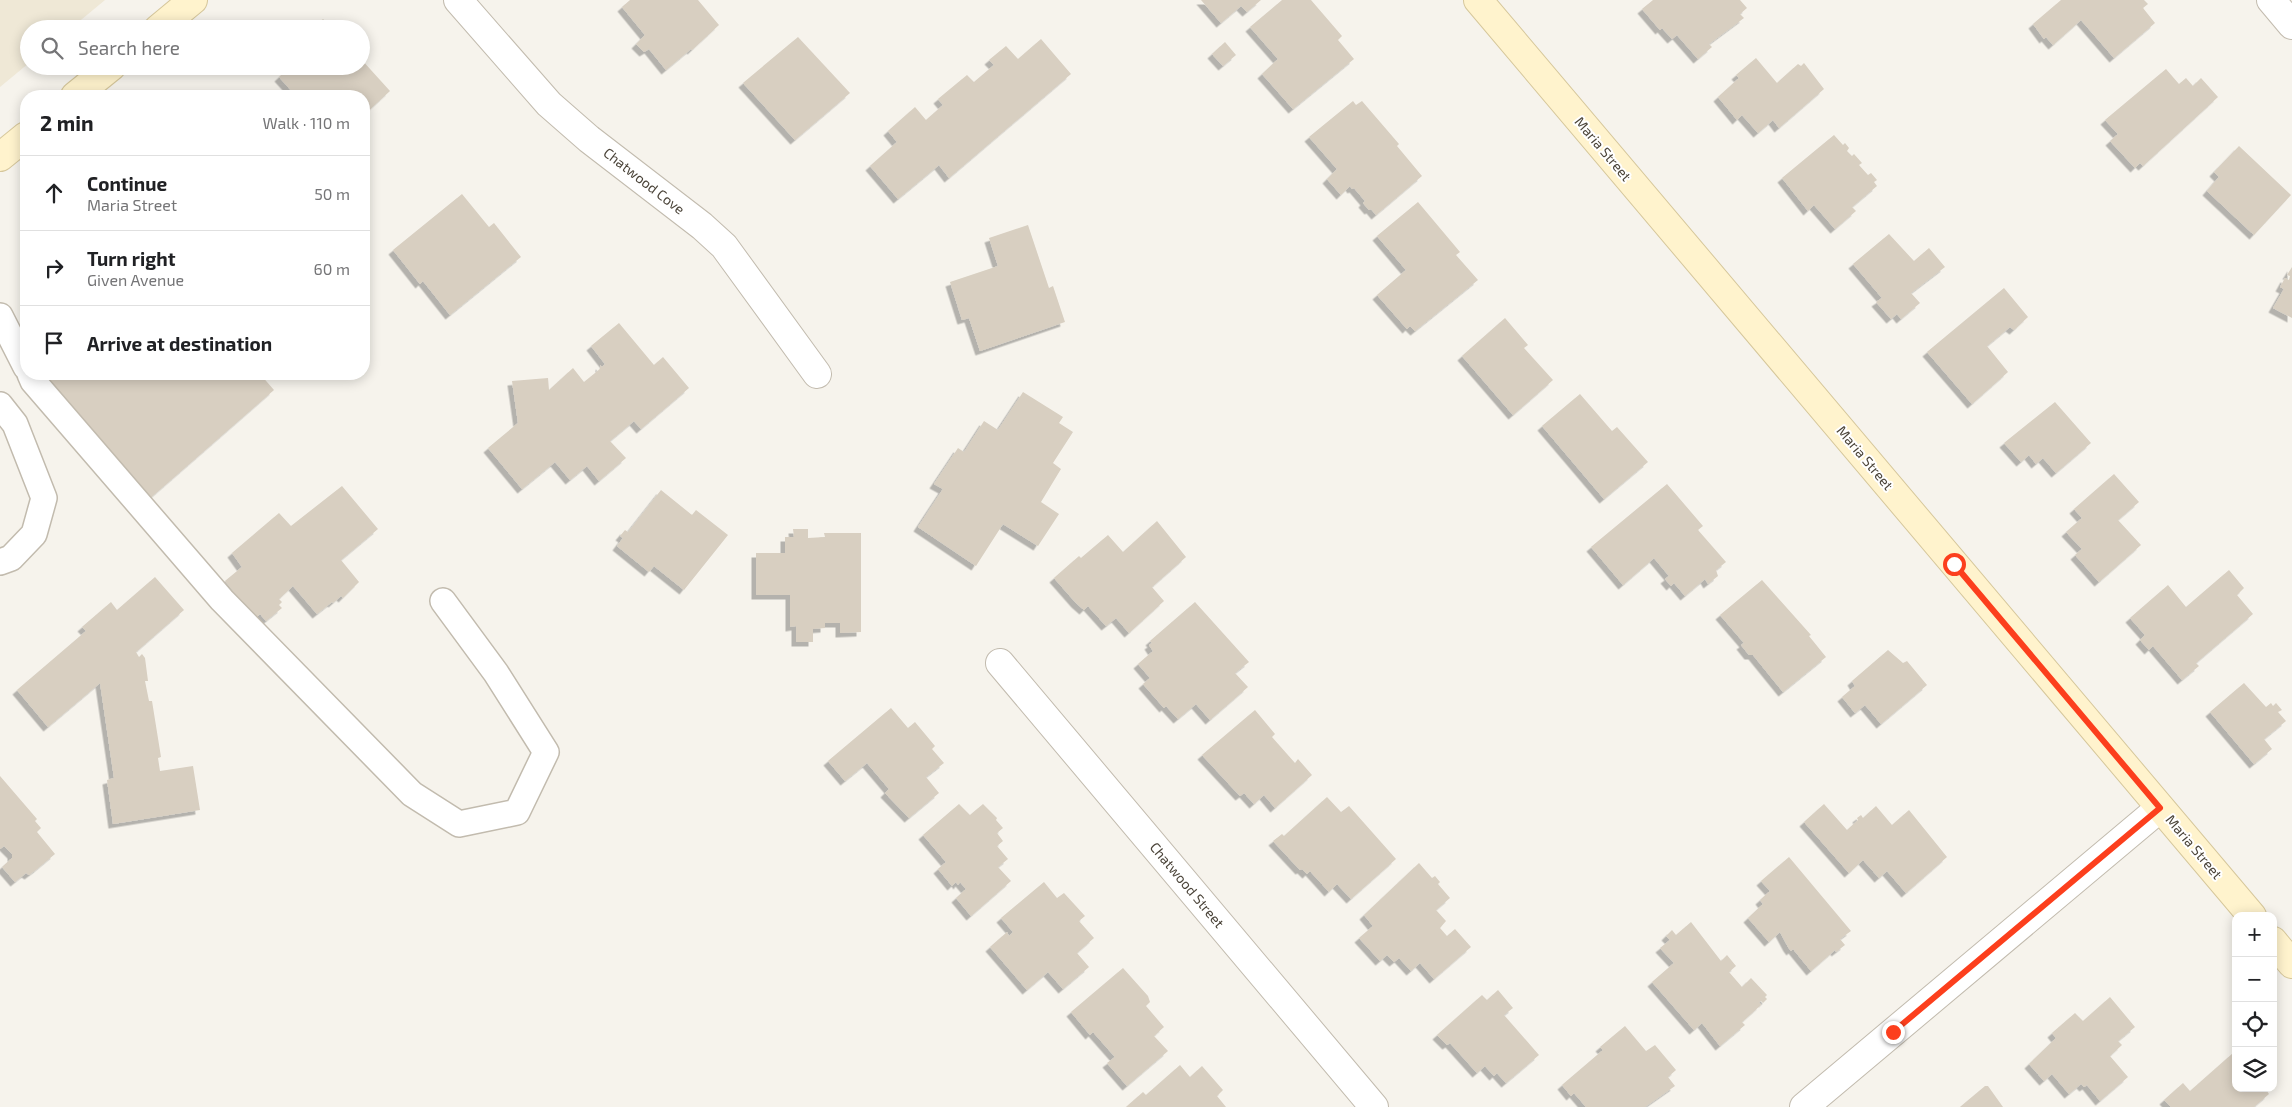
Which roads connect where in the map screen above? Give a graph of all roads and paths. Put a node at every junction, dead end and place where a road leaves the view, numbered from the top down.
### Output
1 (193, 0) edge
2 (458, 0) edge
3 (1478, 0) edge
4 (2271, 0) edge
5 (169, 20) edge
6 (2292, 25) edge
7 (101, 75) edge
8 (82, 90) edge
9 (20, 141) edge
10 (0, 158) edge
11 (0, 316) edge
12 (20, 338) edge
13 (817, 374) dead end
14 (33, 380) edge
15 (0, 405) edge
16 (0, 562) edge
17 (442, 602) dead end
18 (1000, 663) dead end
19 (2160, 808) junction
20 (2249, 912) edge
21 (2277, 946) edge
22 (2292, 964) edge
23 (1374, 1107) edge
24 (1804, 1107) edge

1 - 5 street
2 - 13 street, Chatwood Cove
3 - 19 street, Maria Street
4 - 6 street
7 - 8 street
9 - 10 street
11 - 12 lane
14 - 17 lane
15 - 16 lane
18 - 23 street, Chatwood Street
19 - 20 street, Maria Street
19 - 24 street
21 - 22 street

